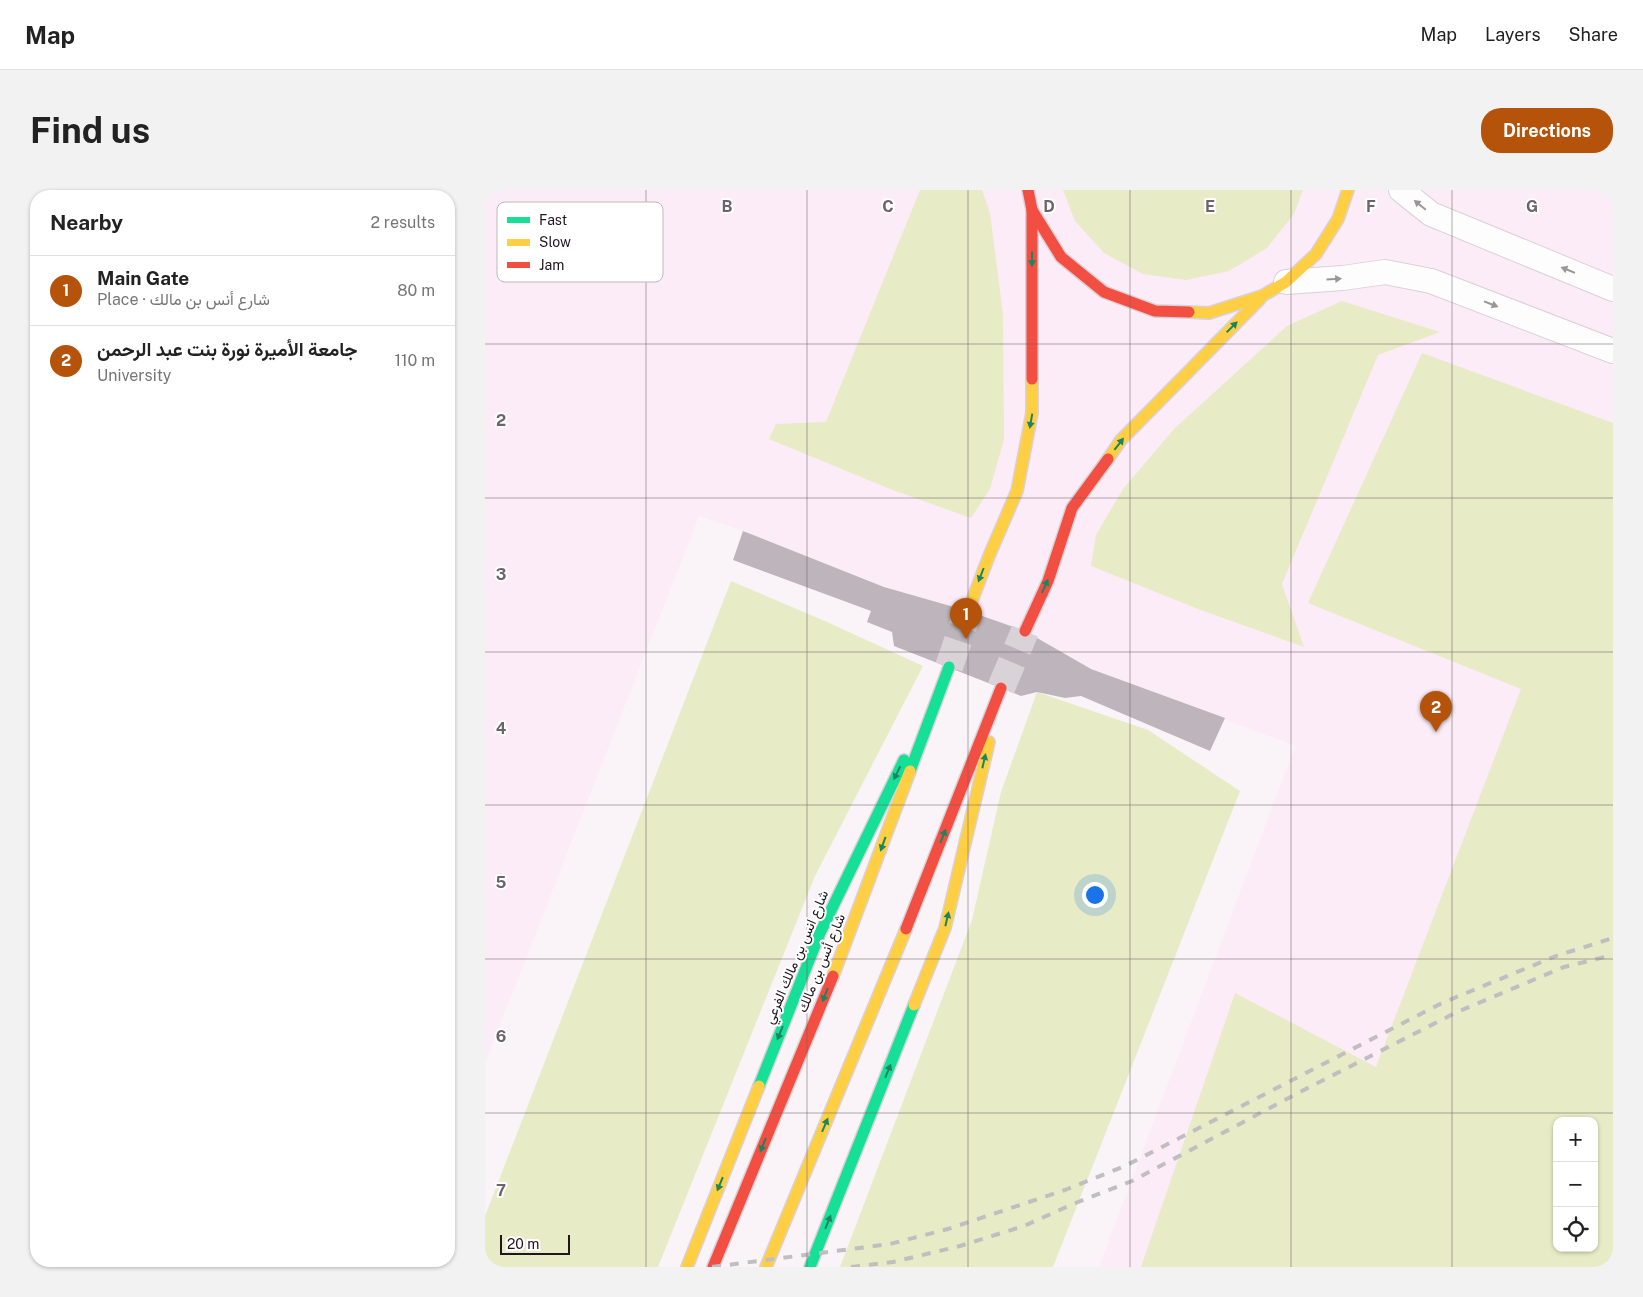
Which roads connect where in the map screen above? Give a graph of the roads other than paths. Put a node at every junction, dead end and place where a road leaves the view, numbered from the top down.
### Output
1 (1028, 190) edge
2 (1348, 190) edge
3 (1401, 190) edge
4 (1032, 210) junction
5 (1285, 282) junction
6 (1613, 289) edge
7 (1262, 296) junction
8 (1613, 351) edge
9 (968, 611) tunnel mouth
10 (1025, 631) tunnel mouth
11 (949, 667) joint
12 (687, 1267) edge
13 (713, 1267) edge
14 (766, 1267) edge
15 (810, 1267) edge

1 - 4 main road
2 - 5 main road
6 -> 3 street
4 - 7 main road
4 -> 9 main road
5 - 7 main road
5 -> 8 street
10 -> 7 main road
11 -> 12 main road, شارع انس بن مالك الفرعي
11 -> 13 main road, شارع أنس بن مالك
14 - 15 main road

